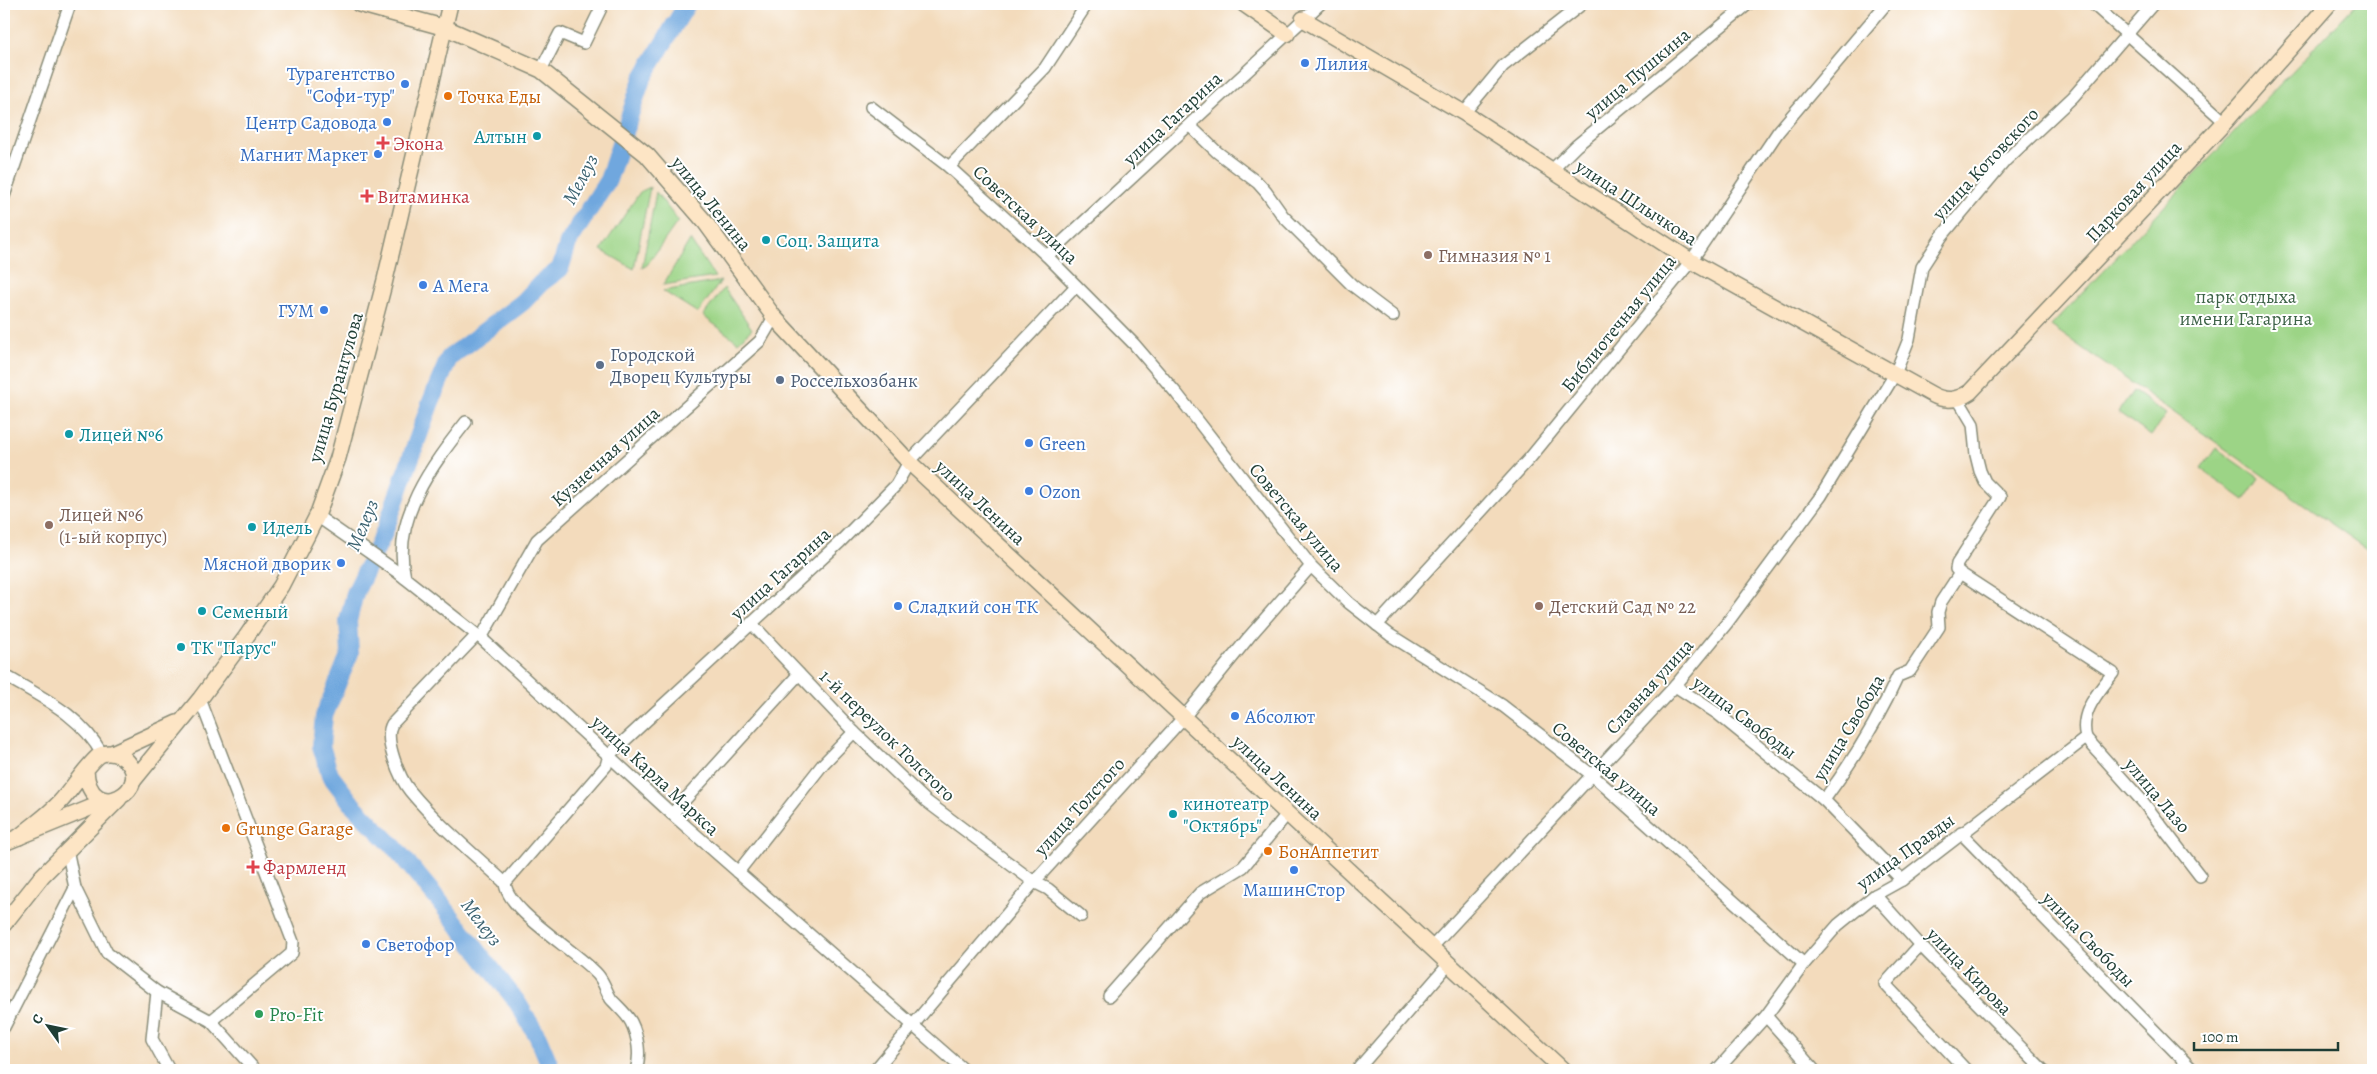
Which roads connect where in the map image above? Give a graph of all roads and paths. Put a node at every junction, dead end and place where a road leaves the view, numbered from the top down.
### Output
1 (70, 4) edge
2 (360, 4) edge
3 (450, 4) edge
4 (603, 4) edge
5 (1087, 4) edge
6 (1244, 4) edge
7 (1320, 4) edge
8 (1582, 4) edge
9 (1748, 4) edge
10 (1886, 4) edge
11 (2093, 4) edge
12 (2153, 4) edge
13 (2329, 4) edge
14 (1303, 18) junction
15 (446, 28) junction
16 (2125, 33) junction
17 (1287, 34) junction
18 (541, 70) junction
19 (871, 107) dead end
20 (1464, 113) junction
21 (2225, 122) junction
22 (1190, 126) junction
23 (949, 167) junction
24 (1551, 171) junction
25 (4, 196) edge
26 (1047, 256) junction
27 (1691, 261) junction
28 (1076, 286) junction
29 (1393, 316) dead end
30 (774, 317) junction
31 (1896, 374) junction
32 (1958, 399) junction
33 (466, 422) dead end
34 (909, 462) junction
35 (317, 516) junction
36 (1311, 566) junction
37 (1960, 573) junction
38 (400, 574) junction
39 (751, 623) junction
40 (1377, 625) junction
41 (479, 637) junction
42 (799, 674) junction
43 (4, 676) edge
44 (1675, 686) junction
45 (200, 699) junction
46 (1184, 717) junction
47 (181, 721) junction
48 (854, 732) junction
49 (2086, 738) junction
50 (107, 754) junction
51 (609, 755) junction
52 (86, 771) junction
53 (1592, 775) junction
54 (133, 781) junction
55 (113, 800) junction
56 (1824, 800) junction
57 (1288, 813) junction
58 (672, 814) junction
59 (1961, 833) junction
60 (19, 836) junction
61 (4, 844) edge
62 (67, 849) junction
63 (738, 872) junction
64 (2200, 876) dead end
65 (1902, 880) junction
66 (1034, 882) junction
67 (504, 883) junction
68 (75, 888) junction
69 (1875, 895) junction
70 (1081, 916) dead end
71 (4, 924) edge
72 (1920, 945) junction
73 (1432, 947) junction
74 (1449, 964) junction
75 (1804, 964) junction
76 (157, 992) junction
77 (1109, 996) dead end
78 (1766, 1016) junction
79 (211, 1020) junction
80 (913, 1026) junction
81 (4, 1027) edge
82 (169, 1070) edge
83 (255, 1070) edge
84 (636, 1070) edge
85 (875, 1070) edge
86 (964, 1070) edge
87 (1357, 1070) edge
88 (1563, 1070) edge
89 (1717, 1070) edge
90 (1814, 1070) edge
91 (1966, 1070) edge
92 (2043, 1070) edge
93 (2193, 1070) edge

1 - 25 street
2 - 15 main road, улица Ленина
3 - 15 main road, улица Бурангулова
4 - 18 street
5 - 23 street
6 - 17 main road
7 - 14 street, улица Гагарина
8 - 20 street
9 - 24 street, улица Пушкина
10 - 27 street, Библиотечная улица
11 - 16 street
12 - 16 street, улица Котовского
13 - 21 main road, Парковая улица
14 - 17 street, улица Гагарина
14 - 20 main road, улица Шлычкова
15 - 18 main road, улица Ленина
15 - 35 main road, улица Бурангулова
16 - 21 street
16 - 31 street, улица Котовского
17 - 22 street, улица Гагарина
18 - 30 main road, улица Ленина
19 - 23 street, Советская улица
20 - 24 main road, улица Шлычкова
21 - 32 main road, Парковая улица
22 - 26 street, улица Гагарина
22 - 29 street
23 - 26 street, Советская улица
24 - 27 main road, улица Шлычкова
26 - 28 street, Советская улица
27 - 31 main road, улица Шлычкова
27 - 40 street, Библиотечная улица
28 - 34 street, улица Гагарина
28 - 36 street, Советская улица
30 - 34 main road, улица Ленина
30 - 41 street, Кузнечная улица
31 - 32 main road, улица Шлычкова
31 - 44 street, Славная улица
32 - 37 street
33 - 38 street
34 - 39 street, улица Гагарина
34 - 46 main road, улица Ленина
35 - 38 street, улица Карла Маркса
35 - 45 main road, улица Бурангулова
36 - 40 street, Советская улица
36 - 46 street, улица Толстого
37 - 49 street
37 - 56 street, улица Свобода
38 - 41 street, улица Карла Маркса
39 - 42 street, 1-й переулок Толстого
39 - 51 street, улица Гагарина
40 - 53 street, Советская улица
41 - 51 street, улица Карла Маркса
41 - 67 street, Кузнечная улица
42 - 48 street, 1-й переулок Толстого
42 - 58 street
43 - 50 street
44 - 53 street, Славная улица
44 - 56 street, улица Свободы
45 - 47 main road, улица Бурангулова
45 - 79 street
46 - 57 main road, улица Ленина
46 - 66 street, улица Толстого
47 - 50 main road, улица Бурангулова
47 - 54 main road, улица Бурангулова
48 - 63 street
48 - 66 street, 1-й переулок Толстого
49 - 59 street, улица Правды
49 - 64 street, улица Лазо
50 - 52 main road, улица Бурангулова
50 - 54 main road
51 - 58 street, улица Карла Маркса
51 - 67 street, улица Гагарина
52 - 55 main road
52 - 60 main road, улица Бурангулова
53 - 73 street, Славная улица
53 - 75 street, Советская улица
54 - 55 main road, улица Бурангулова
55 - 60 main road, улица Бурангулова
55 - 62 main road
56 - 65 street, улица Свободы
57 - 73 main road, улица Ленина
57 - 77 street
58 - 63 street, улица Карла Маркса
59 - 65 street, улица Правды
59 - 93 street, улица Свободы
60 - 61 main road
62 - 68 street
62 - 71 main road
63 - 80 street, улица Карла Маркса
65 - 69 street, улица Правды
66 - 70 street, 1-й переулок Толстого
66 - 80 street, улица Толстого
67 - 84 street
68 - 76 street
68 - 81 street
69 - 72 street, улица Кирова
69 - 75 street, улица Правды
72 - 91 street
72 - 92 street, улица Кирова
73 - 74 main road, улица Ленина
74 - 87 street
74 - 88 main road, улица Ленина
75 - 78 street, улица Правды
76 - 79 street
76 - 82 street
78 - 89 street, улица Правды
78 - 90 street
79 - 83 street
80 - 85 street, улица Толстого
80 - 86 street, улица Карла Маркса

